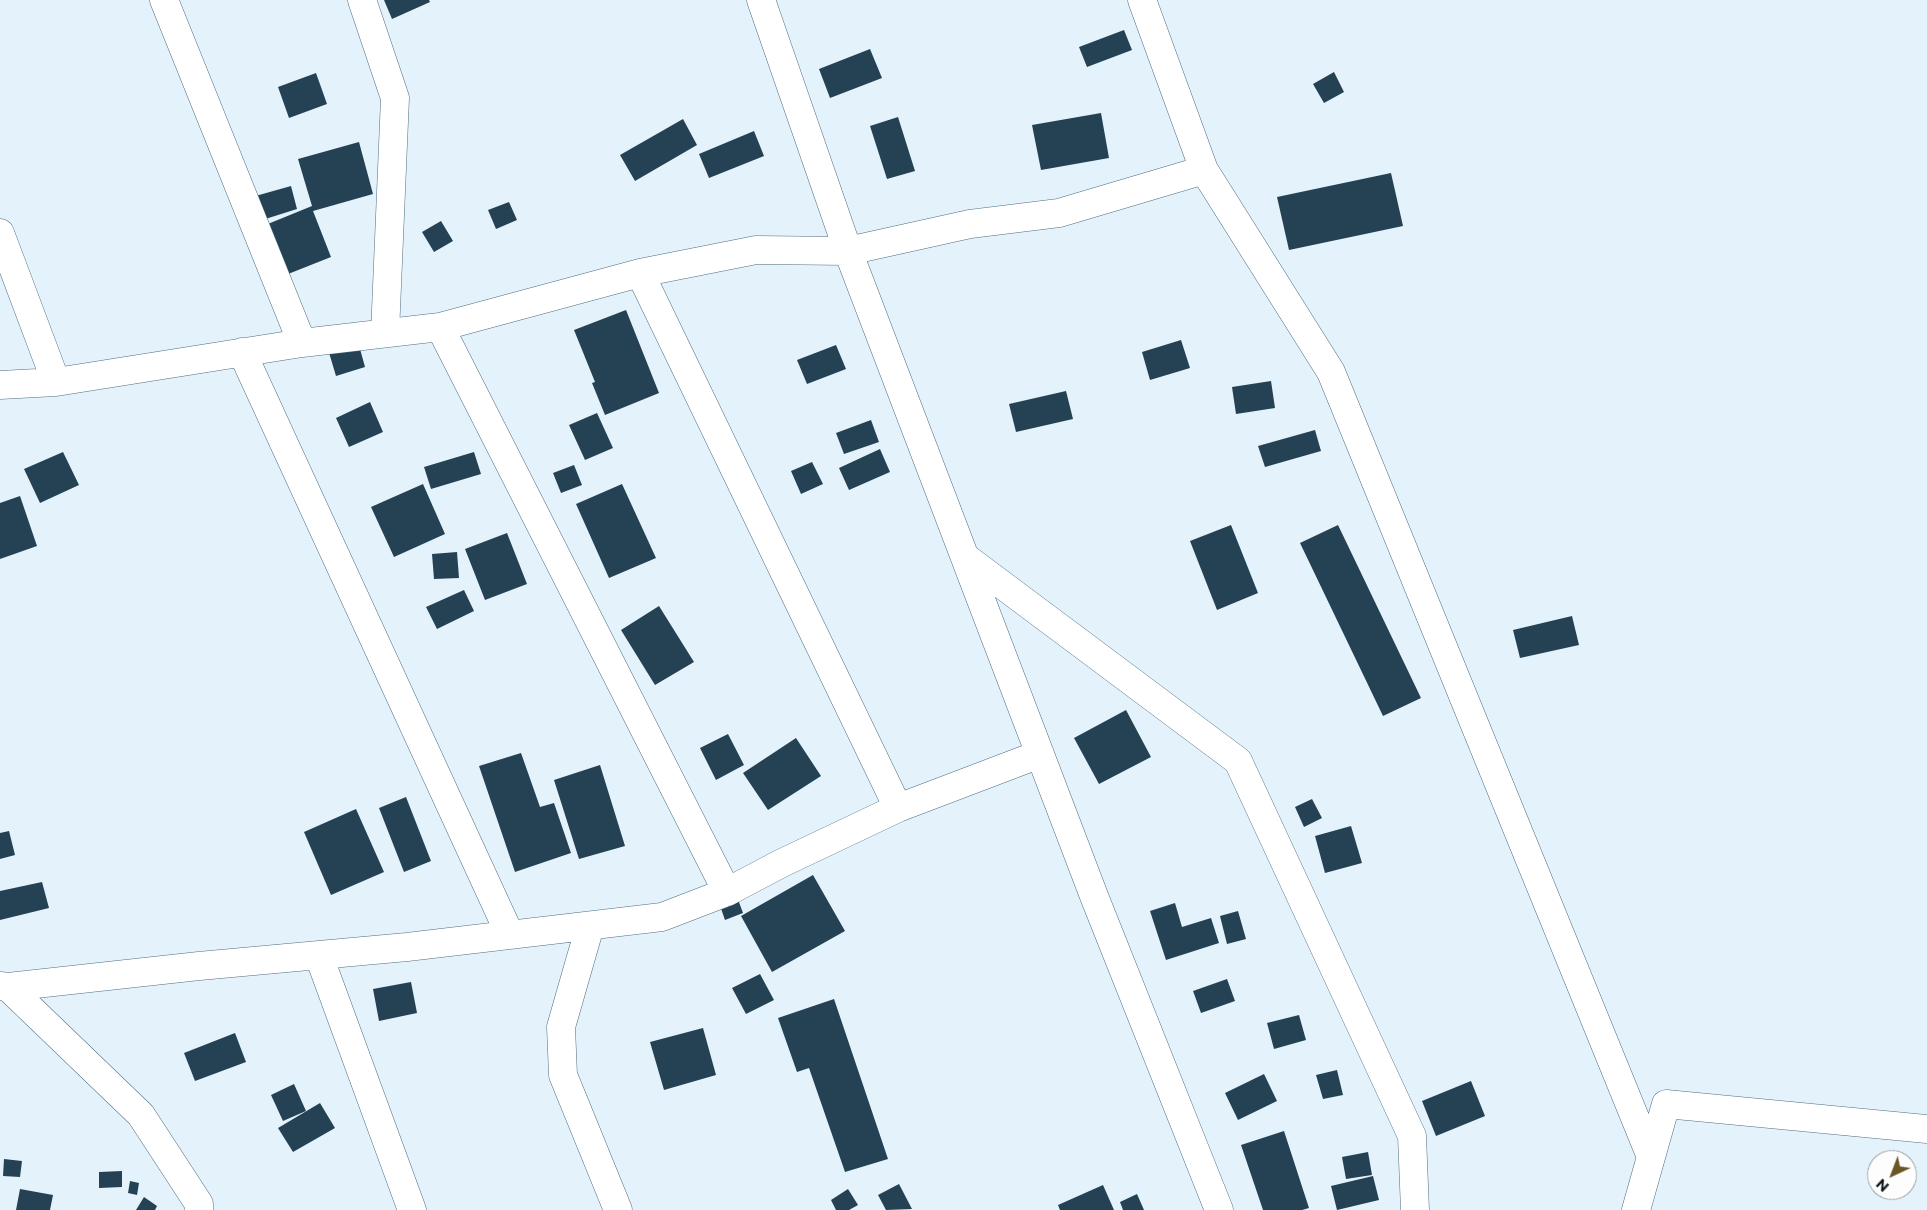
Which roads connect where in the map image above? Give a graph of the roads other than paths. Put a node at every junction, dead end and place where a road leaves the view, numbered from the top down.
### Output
1 (164, 0) edge
2 (362, 0) edge
3 (761, 0) edge
4 (1142, 0) edge
5 (1204, 170) junction
6 (0, 233) edge
7 (848, 251) junction
8 (640, 272) junction
9 (440, 327) junction
10 (385, 334) junction
11 (302, 343) junction
12 (242, 352) junction
13 (56, 382) junction
14 (0, 385) edge
15 (965, 557) junction
16 (1040, 754) junction
17 (898, 808) junction
18 (727, 892) junction
19 (590, 926) junction
20 (510, 935) junction
21 (319, 956) junction
22 (4, 987) edge
23 (1927, 1129) edge
24 (1651, 1157) junction
25 (199, 1210) edge
26 (412, 1210) edge
27 (618, 1210) edge
28 (1219, 1210) edge
29 (1415, 1210) edge
30 (1636, 1210) edge

1 - 11 street
2 - 10 street
3 - 7 street
4 - 5 street
5 - 7 street
5 - 24 street
6 - 13 street
7 - 8 street
7 - 15 street
8 - 9 street
8 - 17 street
9 - 10 street
9 - 18 street
10 - 11 street
11 - 12 street
12 - 13 street
12 - 20 street
13 - 14 street
15 - 16 street
15 - 29 street
16 - 17 street
16 - 28 street
17 - 18 street
18 - 19 street
19 - 20 street
19 - 27 street
20 - 21 street
21 - 22 street
21 - 26 street
22 - 25 street
23 - 24 street
24 - 30 street

